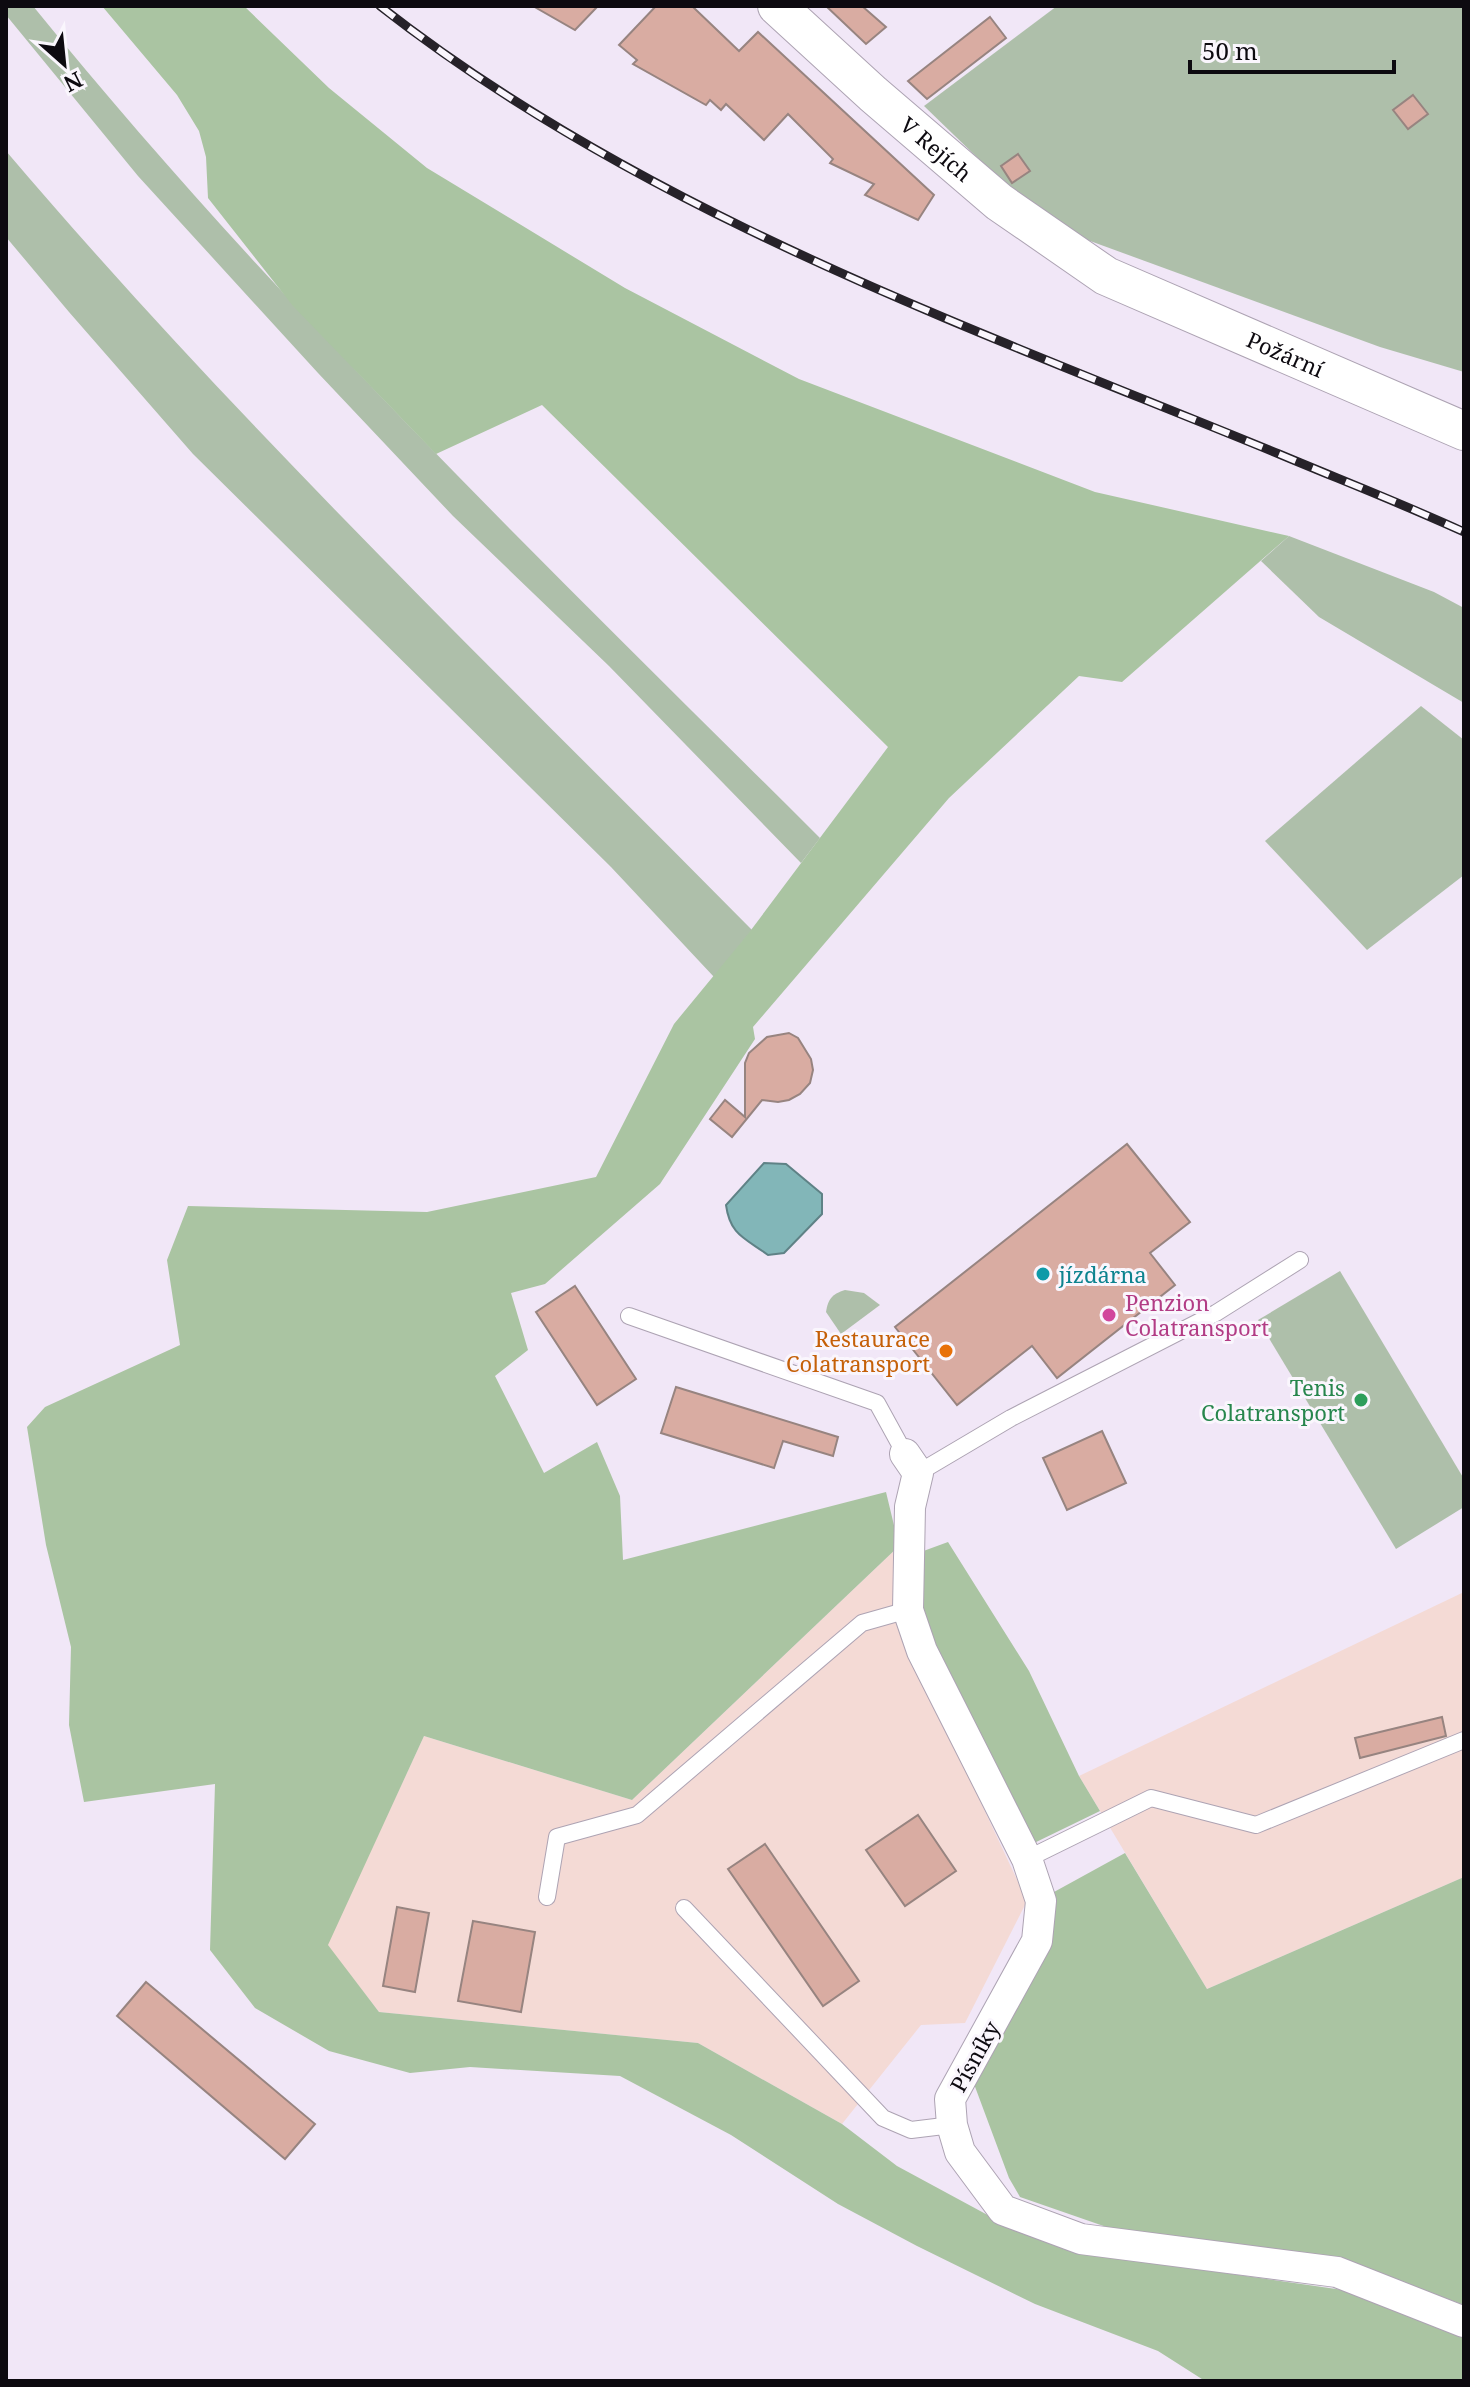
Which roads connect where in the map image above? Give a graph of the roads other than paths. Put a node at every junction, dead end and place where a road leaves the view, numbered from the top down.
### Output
1 (777, 6) edge
2 (1106, 276) joint
3 (1464, 431) edge
4 (1300, 1260) dead end
5 (629, 1316) dead end
6 (912, 1464) junction
7 (908, 1610) junction
8 (1464, 1740) edge
9 (1027, 1859) junction
10 (547, 1897) dead end
11 (684, 1908) dead end
12 (952, 2125) junction
13 (1464, 2322) edge

1 - 2 street, V Rejích
2 - 3 street, Požární
4 - 6 lane
5 - 6 lane
6 - 7 street, Písníky
7 - 9 street, Písníky
7 - 10 lane
8 - 9 lane
9 - 12 street, Písníky
11 - 12 lane
12 - 13 street, Písníky

